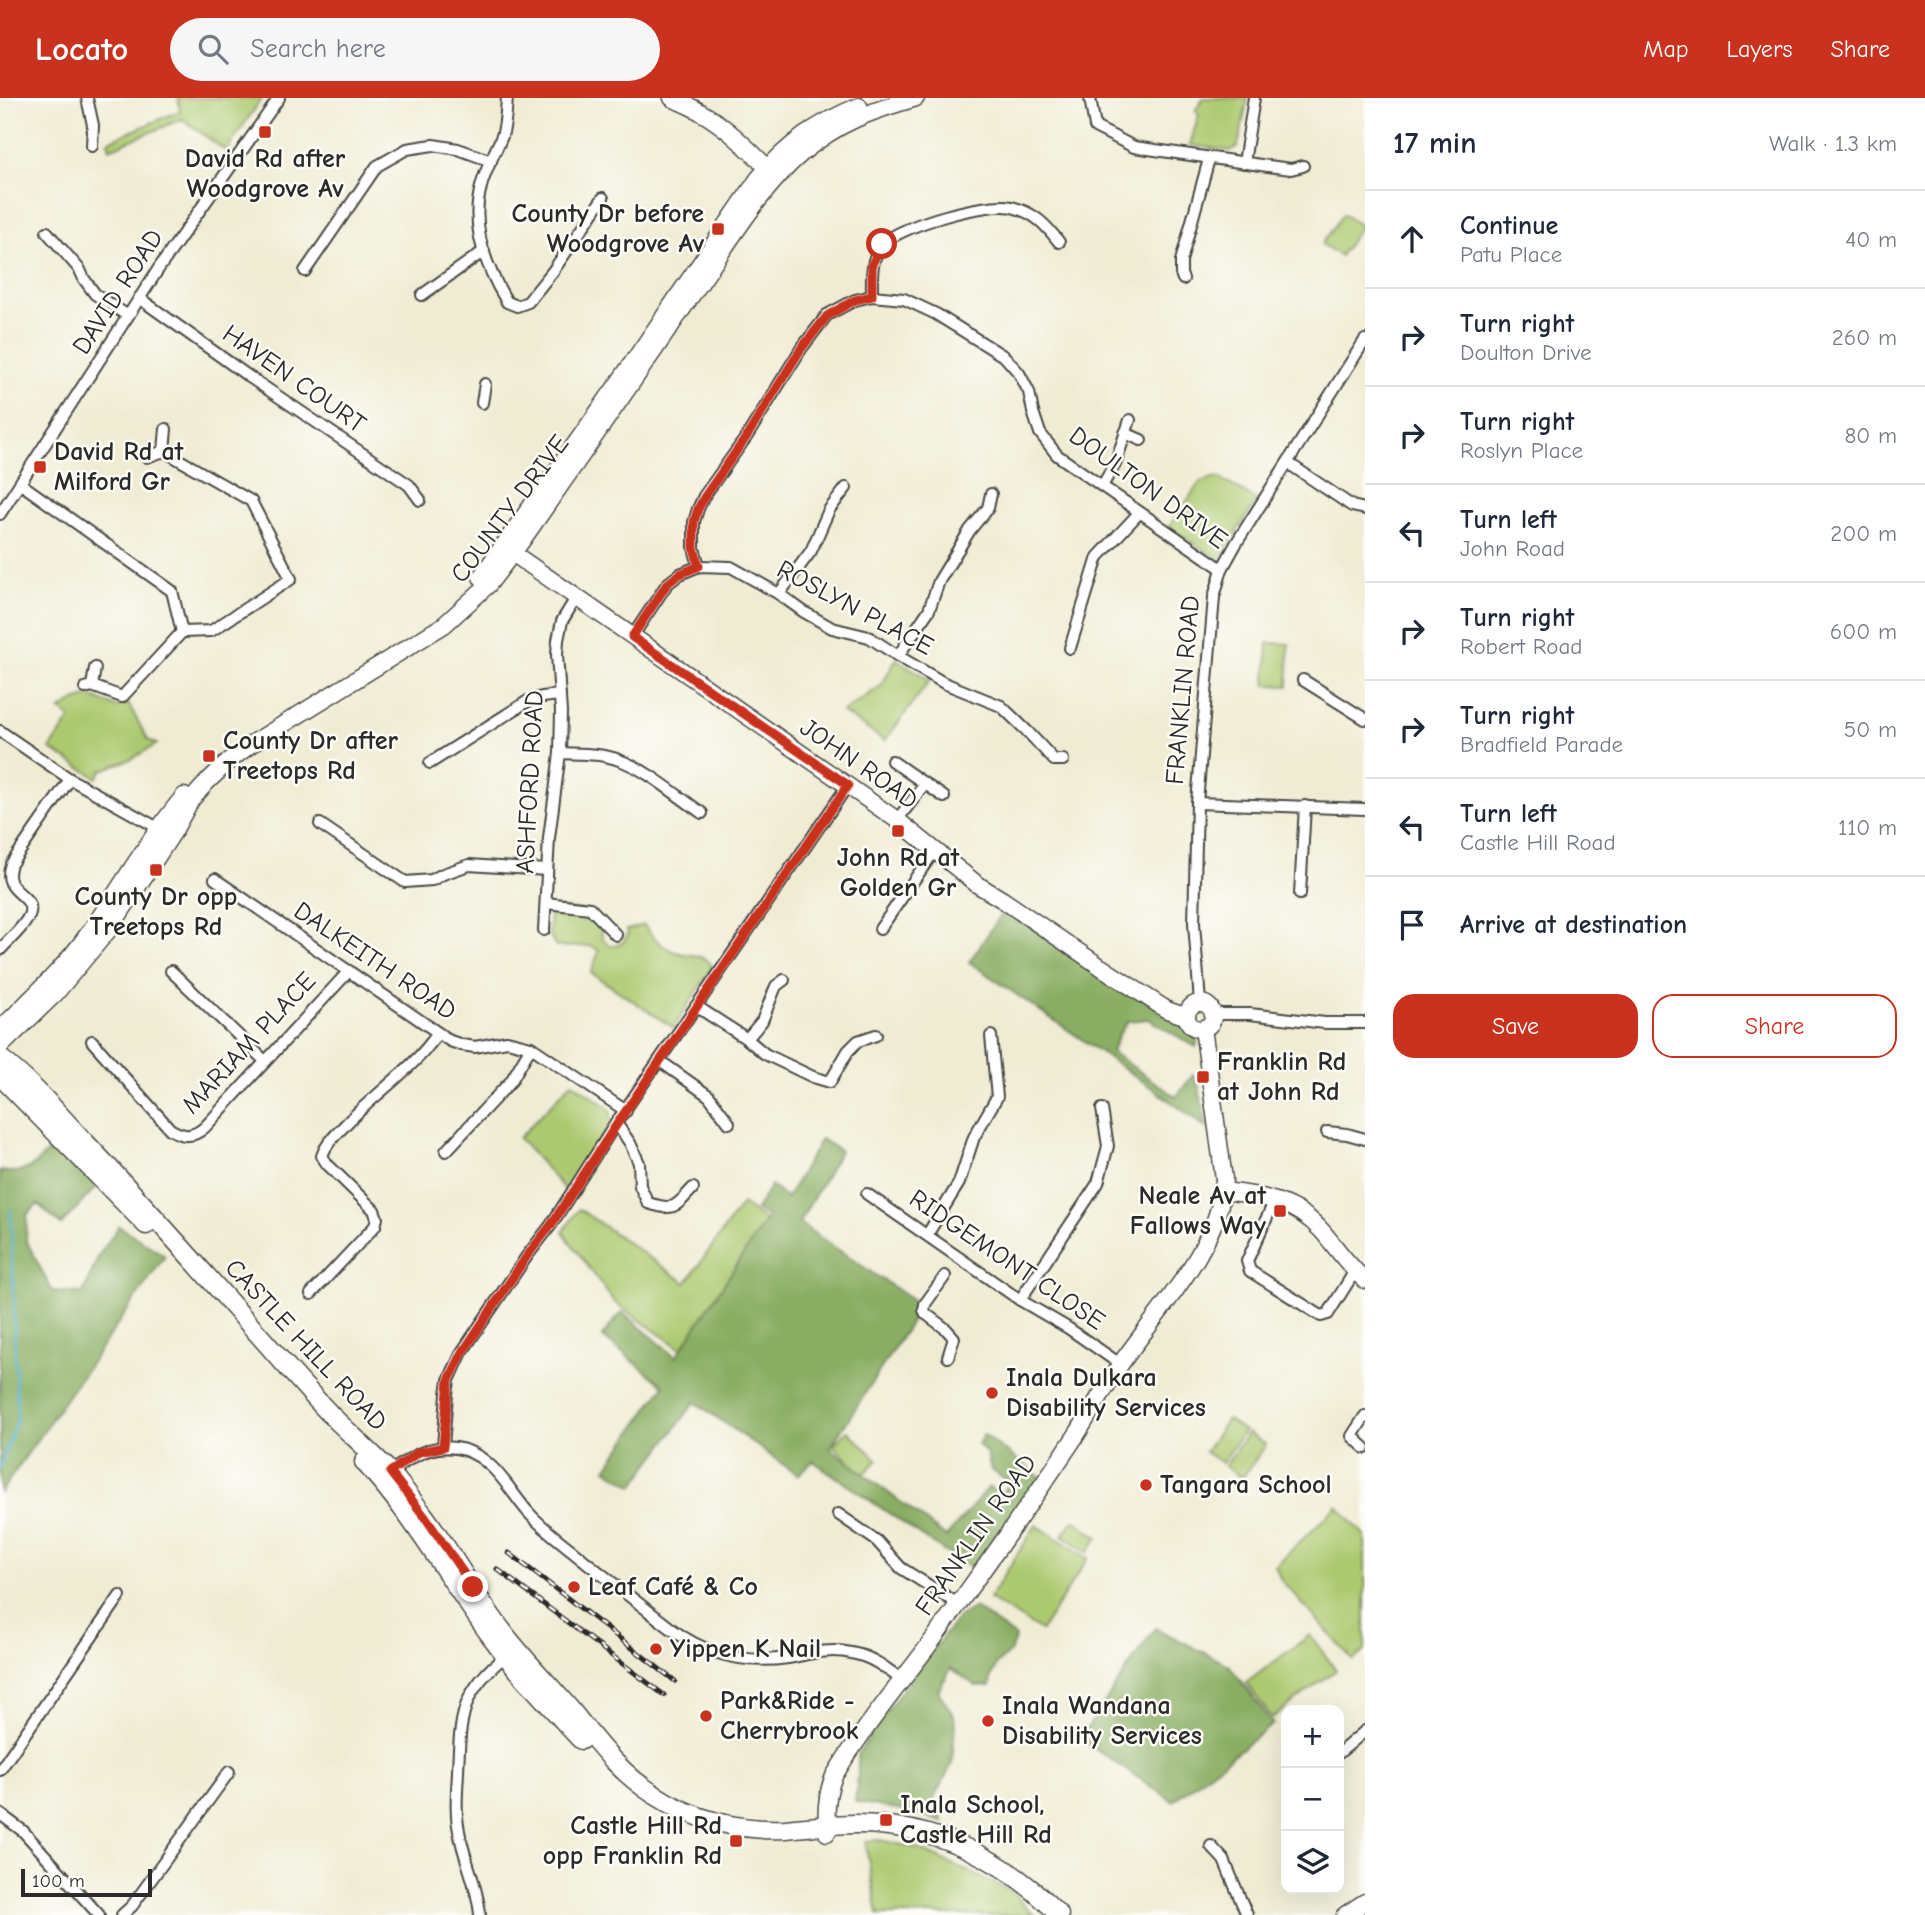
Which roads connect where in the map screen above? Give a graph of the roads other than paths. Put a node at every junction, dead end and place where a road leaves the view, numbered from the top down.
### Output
1 (87, 98) edge
2 (279, 98) edge
3 (507, 98) edge
4 (672, 98) edge
5 (878, 98) edge
6 (916, 98) edge
7 (1090, 98) edge
8 (1254, 98) edge
9 (92, 146) dead end
10 (1209, 159) junction
11 (491, 161) junction
12 (1244, 163) junction
13 (1303, 166) dead end
14 (772, 172) junction
15 (603, 198) dead end
16 (47, 232) dead end
17 (1059, 242) dead end
18 (484, 251) junction
19 (305, 271) dead end
20 (1183, 279) dead end
21 (422, 295) dead end
22 (872, 296) junction
23 (139, 298) junction
24 (128, 316) junction
25 (1365, 340) edge
26 (485, 384) dead end
27 (482, 403) dead end
28 (1129, 420) dead end
29 (166, 429) dead end
30 (1125, 433) junction
31 (1141, 440) dead end
32 (164, 451) junction
33 (147, 457) dead end
34 (1288, 463) junction
35 (21, 484) junction
36 (1102, 486) junction
37 (846, 488) dead end
38 (991, 494) dead end
39 (420, 500) dead end
40 (1365, 509) edge
41 (1139, 513) junction
42 (0, 514) edge
43 (508, 550) junction
44 (699, 566) junction
45 (1222, 569) junction
46 (779, 594) junction
47 (576, 598) junction
48 (182, 632) junction
49 (632, 637) junction
50 (1070, 648) dead end
51 (898, 656) junction
52 (94, 668) dead end
53 (1303, 680) dead end
54 (560, 695) junction
55 (1365, 719) edge
56 (0, 731) edge
57 (559, 752) junction
58 (892, 761) dead end
59 (1063, 761) dead end
60 (430, 763) dead end
61 (70, 779) junction
62 (925, 784) junction
63 (848, 785) junction
64 (944, 797) dead end
65 (1197, 803) junction
66 (1305, 806) junction
67 (1365, 809) edge
68 (702, 813) dead end
69 (180, 818) junction
70 (897, 820) junction
71 (320, 824) dead end
72 (158, 828) junction
73 (935, 850) junction
74 (152, 864) junction
75 (547, 870) junction
76 (215, 879) dead end
77 (1300, 894) dead end
78 (546, 902) junction
79 (880, 929) dead end
80 (544, 930) dead end
81 (616, 935) dead end
82 (0, 950) edge
83 (171, 971) dead end
84 (349, 971) junction
85 (784, 980) dead end
86 (1200, 1003) junction
87 (696, 1006) junction
88 (1213, 1014) junction
89 (1187, 1017) junction
90 (1365, 1023) edge
91 (1203, 1028) junction
92 (0, 1030) edge
93 (438, 1033) junction
94 (876, 1035) dead end
95 (991, 1036) dead end
96 (747, 1039) junction
97 (92, 1041) dead end
98 (0, 1047) edge
99 (531, 1047) junction
100 (0, 1058) edge
101 (265, 1060) junction
102 (660, 1061) junction
103 (0, 1076) edge
104 (1102, 1109) dead end
105 (626, 1111) junction
106 (729, 1123) dead end
107 (617, 1124) junction
108 (1327, 1132) dead end
109 (1365, 1139) edge
110 (446, 1151) dead end
111 (693, 1188) dead end
112 (1223, 1191) junction
113 (867, 1194) dead end
114 (1275, 1200) junction
115 (927, 1235) junction
116 (945, 1276) dead end
117 (1360, 1276) edge
118 (311, 1294) dead end
119 (1020, 1300) junction
120 (948, 1357) dead end
121 (1120, 1364) junction
122 (1365, 1416) edge
123 (443, 1447) junction
124 (1365, 1448) edge
125 (385, 1476) junction
126 (838, 1514) dead end
127 (120, 1595) dead end
128 (958, 1604) junction
129 (511, 1652) junction
130 (902, 1680) junction
131 (1365, 1731) edge
132 (1344, 1749) edge
133 (0, 1770) edge
134 (229, 1772) dead end
135 (0, 1814) edge
136 (826, 1829) junction
137 (1211, 1846) dead end
138 (83, 1898) junction
139 (1365, 1902) edge
140 (130, 1911) edge
141 (92, 1915) edge
142 (99, 1915) edge
143 (122, 1915) edge
144 (480, 1915) edge
145 (1048, 1915) edge
146 (1059, 1915) edge
147 (1247, 1915) edge
148 (1345, 1915) edge

1 - 9 street
2 - 23 street, DAVID ROAD
3 - 11 street
4 - 14 main road
5 - 14 main road, COUNTY DRIVE
6 - 14 main road, COUNTY DRIVE
7 - 10 street
8 - 12 street
10 - 12 street
10 - 20 street
11 - 18 street
11 - 19 street
12 - 13 street
14 - 43 main road, COUNTY DRIVE
15 - 18 street
16 - 24 street
17 - 22 street
18 - 21 street
22 - 36 street, DOULTON DRIVE
22 - 44 street, DOULTON DRIVE
23 - 24 street, DAVID ROAD
23 - 39 street, HAVEN COURT
24 - 35 street, DAVID ROAD
25 - 34 street, FRANKLIN ROAD
26 - 27 street
28 - 30 street
29 - 32 street
30 - 31 street
30 - 36 street
32 - 33 street
32 - 48 street
34 - 40 street
34 - 45 street, FRANKLIN ROAD
35 - 42 street, DAVID ROAD
35 - 48 street
36 - 41 street, DOULTON DRIVE
37 - 46 street
38 - 51 street
41 - 45 street, DOULTON DRIVE
41 - 50 street
43 - 47 main road, JOHN ROAD
43 - 69 main road, COUNTY DRIVE
43 - 72 main road, COUNTY DRIVE
44 - 46 street, ROSLYN PLACE
44 - 49 street
45 - 65 street, FRANKLIN ROAD
46 - 51 street, ROSLYN PLACE
47 - 49 main road, JOHN ROAD
47 - 54 street, ASHFORD ROAD
48 - 52 street
49 - 63 main road, JOHN ROAD
51 - 59 street, ROSLYN PLACE
53 - 55 street
54 - 57 street, ASHFORD ROAD
54 - 60 street
56 - 61 street
57 - 68 street
57 - 75 street, ASHFORD ROAD
58 - 62 street
61 - 72 street
61 - 82 street
62 - 64 street
62 - 70 street
63 - 70 main road, JOHN ROAD
63 - 87 street
65 - 66 street
65 - 86 street, FRANKLIN ROAD
66 - 67 street
66 - 77 street
69 - 72 street
69 - 74 main road, COUNTY DRIVE
70 - 73 main road, JOHN ROAD
71 - 75 street
72 - 74 street
72 - 92 main road, COUNTY DRIVE
73 - 79 street
73 - 89 main road, JOHN ROAD
74 - 98 main road, COUNTY DRIVE
75 - 78 street, ASHFORD ROAD
76 - 84 street, DALKEITH ROAD
78 - 80 street, ASHFORD ROAD
78 - 81 street
83 - 101 street
84 - 93 street, DALKEITH ROAD
84 - 101 street, MARIAM PLACE
85 - 96 street
86 - 88 main road
86 - 89 main road
87 - 96 street
87 - 102 street
88 - 90 street
88 - 91 main road
89 - 91 main road
91 - 112 main road, FRANKLIN ROAD
93 - 99 street, DALKEITH ROAD
93 - 118 street
94 - 96 street
95 - 115 street
97 - 101 street, MARIAM PLACE
99 - 105 street, DALKEITH ROAD
99 - 110 street
100 - 125 main road, CASTLE HILL ROAD
102 - 105 street
102 - 106 street
103 - 125 main road, CASTLE HILL ROAD
104 - 119 street
105 - 107 street
107 - 111 street
107 - 123 street
108 - 109 street
112 - 114 main road
112 - 121 main road, FRANKLIN ROAD
113 - 115 street, RIDGEMONT CLOSE
114 - 117 main road
114 - 117 street
115 - 119 street, RIDGEMONT CLOSE
116 - 120 street
119 - 121 street, RIDGEMONT CLOSE
121 - 128 main road, FRANKLIN ROAD
122 - 124 street
123 - 125 street
123 - 130 street
125 - 129 main road, CASTLE HILL ROAD
126 - 128 street
127 - 133 street
128 - 130 main road, FRANKLIN ROAD
129 - 136 main road, CASTLE HILL ROAD
129 - 144 street
130 - 136 main road, FRANKLIN ROAD
131 - 132 street
134 - 140 street
135 - 138 street
136 - 145 main road, CASTLE HILL ROAD
136 - 146 main road, CASTLE HILL ROAD
137 - 147 street
138 - 141 street
138 - 142 street
139 - 148 main road
140 - 143 street

